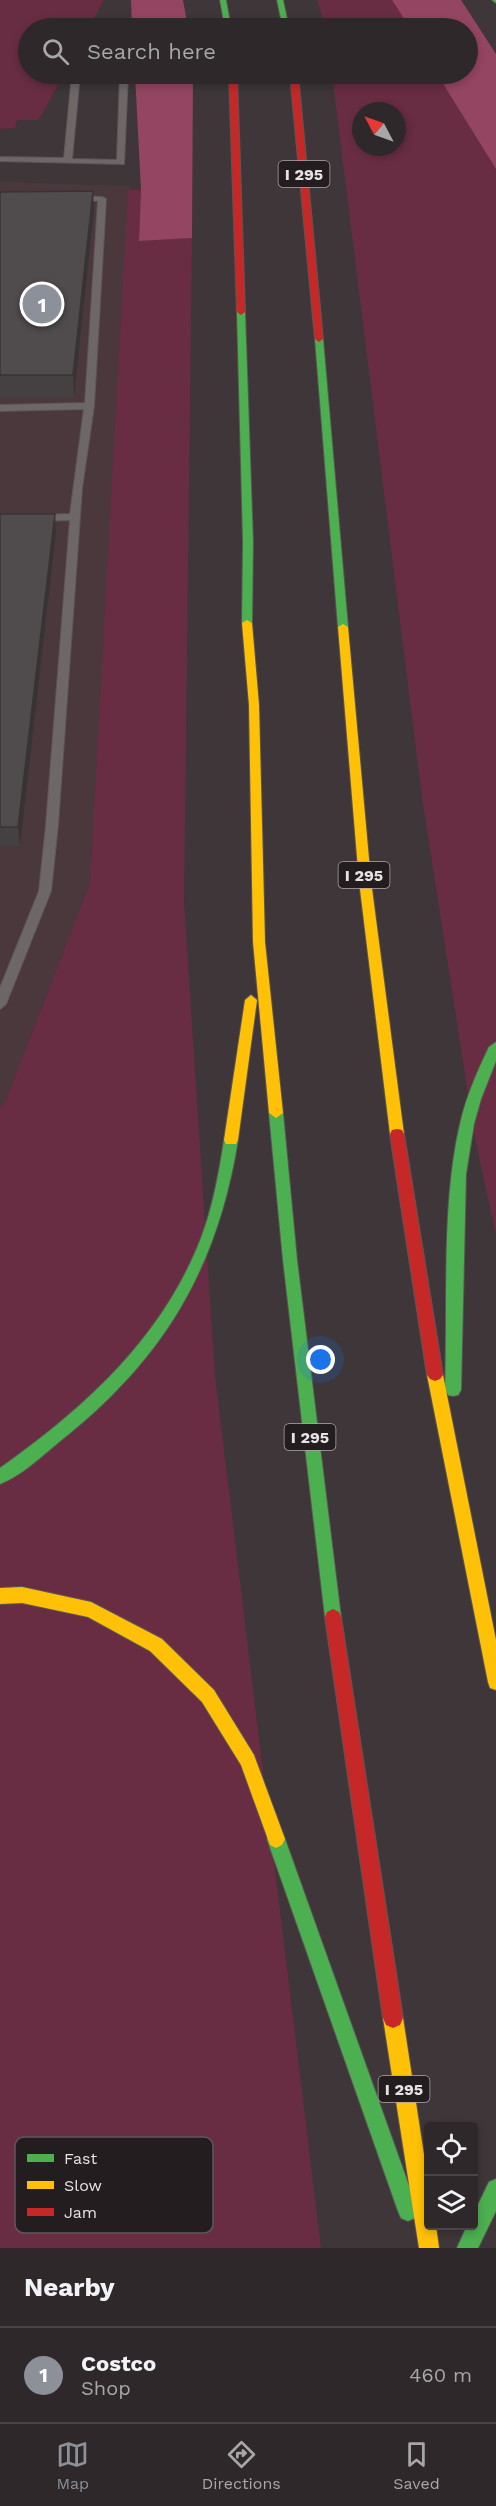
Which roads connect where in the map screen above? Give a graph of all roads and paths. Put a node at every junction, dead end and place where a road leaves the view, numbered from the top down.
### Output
1 (223, 0) edge
2 (280, 0) edge
3 (226, 18) edge
4 (284, 18) edge
5 (75, 84) edge
6 (124, 84) edge
7 (233, 84) edge
8 (295, 84) edge
9 (0, 159) edge
10 (68, 160) junction
11 (68, 198) edge
12 (89, 406) junction
13 (0, 408) edge
14 (75, 517) junction
15 (23, 519) edge
16 (259, 942) junction
17 (0, 1004) edge
18 (496, 1047) edge
19 (453, 1470) junction
20 (0, 1477) edge
21 (0, 1596) edge
22 (496, 1682) edge
23 (496, 2189) edge
24 (421, 2248) edge
25 (429, 2248) edge
26 (467, 2248) edge

1 - 3 highway
2 - 4 highway
5 - 10 lane
6 - 10 lane
7 - 16 highway, I 295
8 - 19 highway, I 295
9 - 10 lane
11 - 12 lane
12 - 13 lane
12 - 14 lane
14 - 15 lane
14 - 17 lane
16 - 20 highway
16 - 25 highway, I 295
18 - 19 highway
19 - 22 highway, I 295
21 - 24 highway
23 - 26 highway

